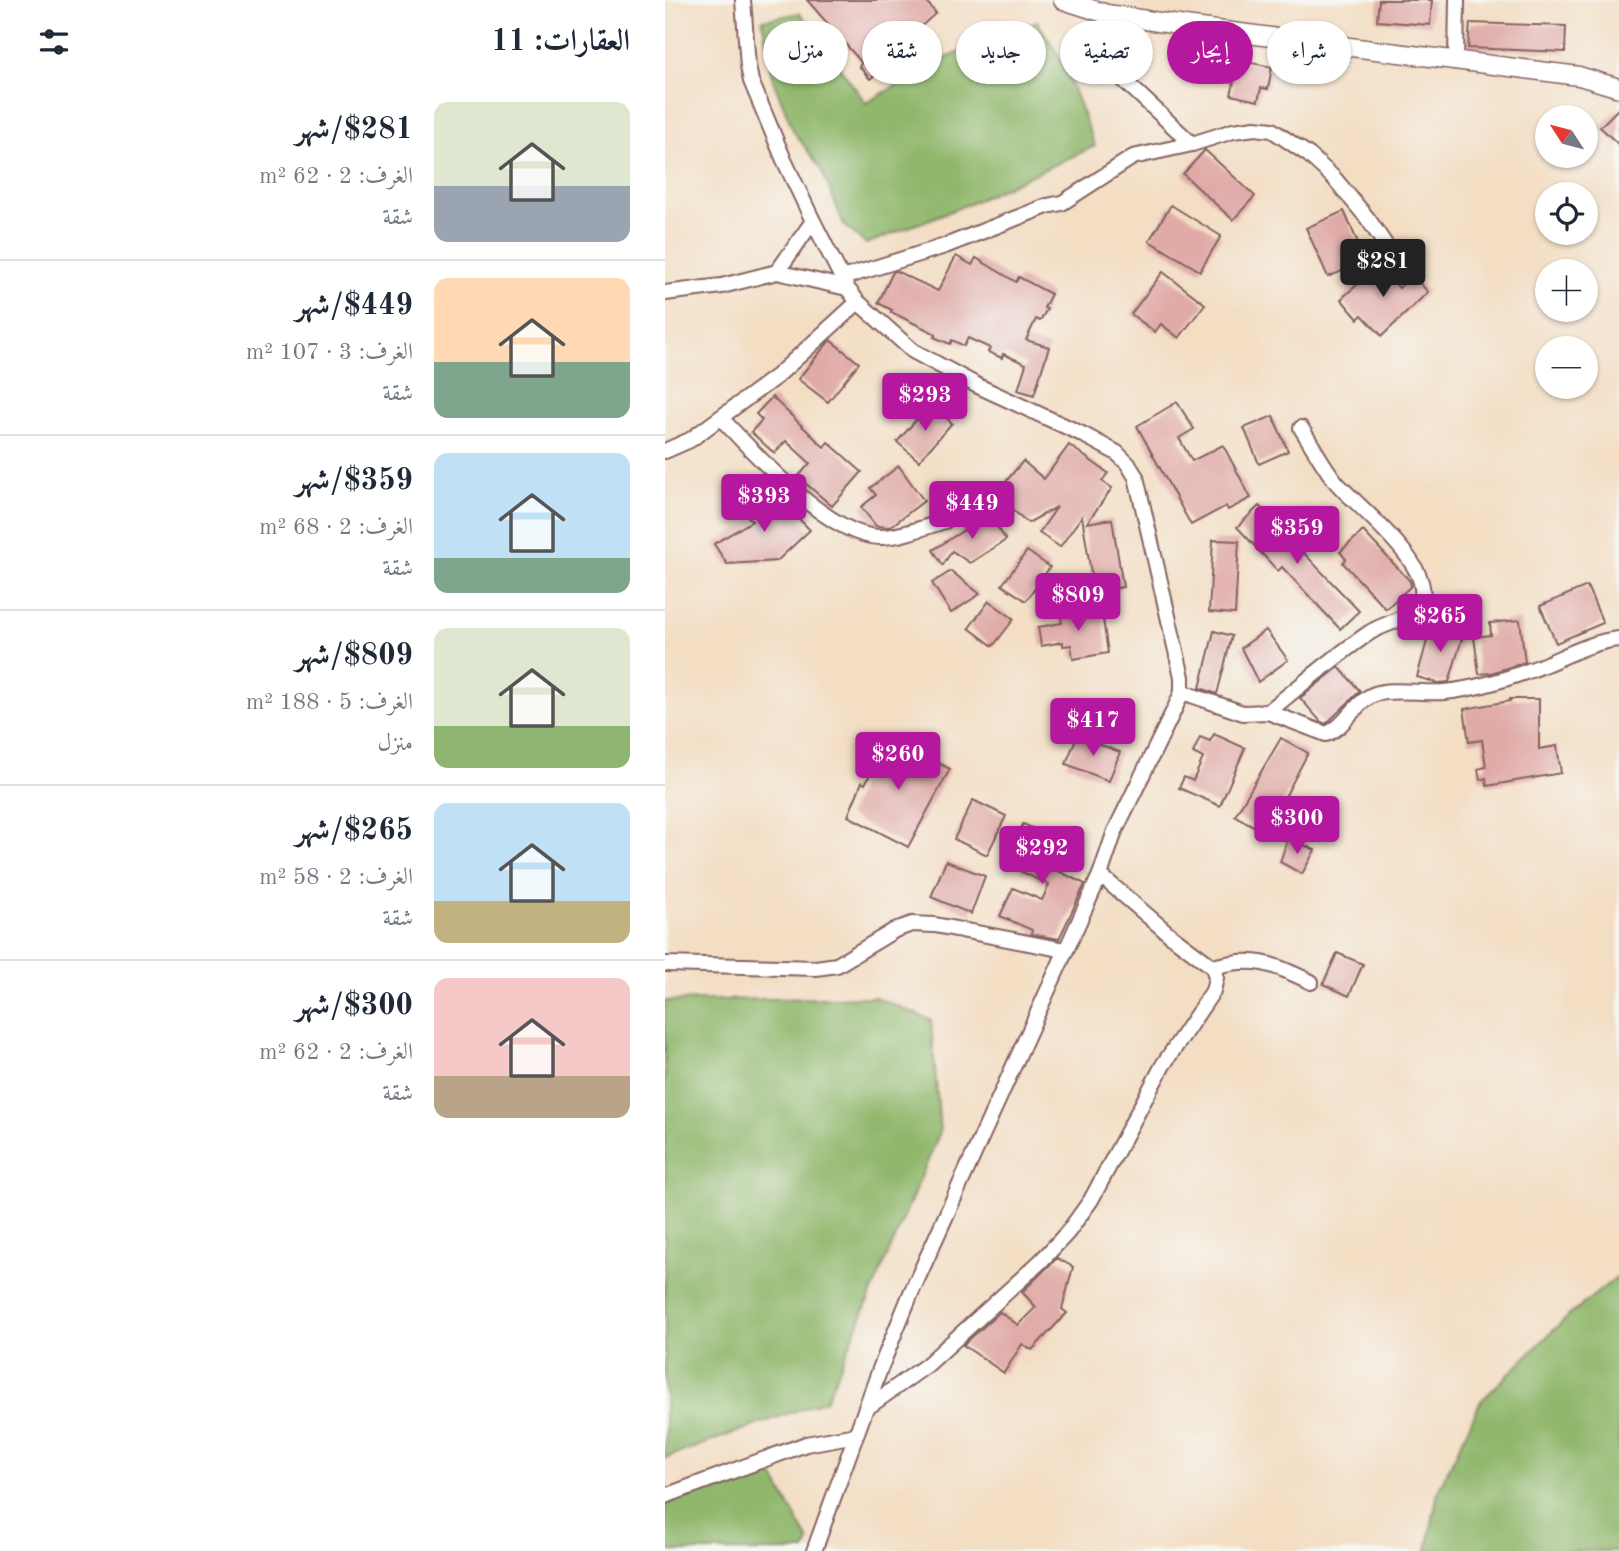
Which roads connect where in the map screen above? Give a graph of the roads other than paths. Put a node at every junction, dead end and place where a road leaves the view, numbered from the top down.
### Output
1 (743, 0) edge
2 (1063, 0) edge
3 (1457, 0) edge
4 (1107, 14) junction
5 (1456, 62) junction
6 (1619, 88) edge
7 (1192, 144) junction
8 (813, 221) junction
9 (1397, 262) dead end
10 (777, 272) junction
11 (844, 283) junction
12 (665, 293) edge
13 (858, 302) junction
14 (721, 418) junction
15 (1301, 428) dead end
16 (665, 451) edge
17 (945, 521) dead end
18 (1619, 639) edge
19 (1182, 692) junction
20 (1268, 712) junction
21 (1100, 875) junction
22 (1065, 950) junction
23 (665, 964) edge
24 (1213, 967) junction
25 (1311, 982) dead end
26 (868, 1407) junction
27 (856, 1436) junction
28 (665, 1496) edge
29 (814, 1551) edge

1 - 8 street
2 - 4 main road
3 - 5 street
4 - 5 main road
4 - 7 street
5 - 6 main road
7 - 9 street
7 - 11 street
8 - 10 street
8 - 11 street
10 - 11 street
10 - 12 street
11 - 13 street
13 - 14 street
13 - 19 street
14 - 16 street
14 - 17 street
15 - 20 street
18 - 20 street
19 - 20 street
19 - 21 street
21 - 22 street
21 - 24 street
22 - 23 street
22 - 26 street
24 - 25 street
24 - 26 street
26 - 27 street
27 - 28 street
27 - 29 street

